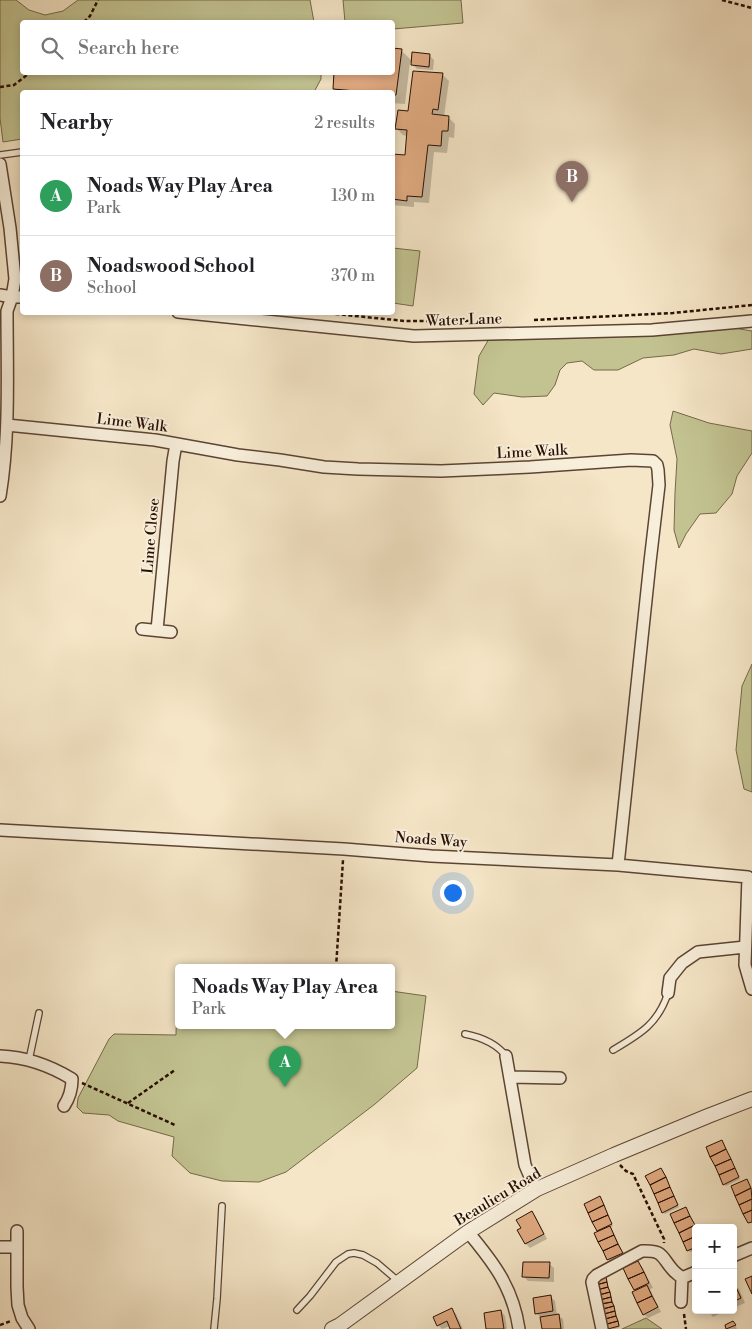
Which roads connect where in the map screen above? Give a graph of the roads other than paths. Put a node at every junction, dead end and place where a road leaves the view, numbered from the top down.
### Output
1 (20, 152) edge
2 (0, 155) edge
3 (0, 164) edge
4 (0, 295) edge
5 (17, 297) edge
6 (208, 315) edge
7 (752, 322) edge
8 (7, 425) junction
9 (176, 444) junction
10 (0, 496) edge
11 (142, 629) dead end
12 (157, 630) junction
13 (171, 632) dead end
14 (0, 830) edge
15 (618, 866) junction
16 (750, 877) edge
17 (745, 947) junction
18 (748, 966) edge
19 (752, 989) edge
20 (668, 993) joint
21 (39, 1013) dead end
22 (465, 1034) dead end
23 (613, 1050) dead end
24 (0, 1056) edge
25 (506, 1056) joint
26 (29, 1060) junction
27 (510, 1077) junction
28 (560, 1078) dead end
29 (752, 1099) edge
30 (64, 1106) dead end
31 (538, 1189) junction
32 (222, 1206) dead end
33 (17, 1231) dead end
34 (468, 1232) junction
35 (0, 1247) edge
36 (17, 1247) junction
37 (752, 1248) edge
38 (737, 1254) edge
39 (692, 1274) edge
40 (682, 1278) junction
41 (399, 1283) junction
42 (681, 1302) road end
43 (297, 1310) dead end
44 (29, 1329) edge
45 (214, 1329) edge
46 (332, 1329) edge
47 (519, 1329) edge
48 (602, 1329) edge

1 - 2 lane
3 - 5 street
4 - 5 street
5 - 8 street
6 - 7 street, Water Lane
8 - 9 street, Lime Walk
8 - 10 street
9 - 12 street, Lime Close
9 - 15 street, Lime Walk
11 - 12 street
12 - 13 street
14 - 15 street, Noads Way
15 - 16 street, Noads Way
16 - 17 street, Noads Way
17 - 18 street, Noads Way
17 - 20 street
18 - 19 street, Noads Way
20 - 23 lane
21 - 26 lane
22 - 25 lane
24 - 26 street
25 - 27 street
26 - 30 street
27 - 28 street
27 - 31 street
29 - 31 street, Beaulieu Road
31 - 34 street, Beaulieu Road
32 - 45 lane
33 - 36 street
34 - 41 street, Beaulieu Road
34 - 47 street
35 - 36 street
36 - 44 street
37 - 38 street
39 - 40 street
40 - 42 street
40 - 48 street
41 - 43 lane
41 - 46 street, Beaulieu Road

